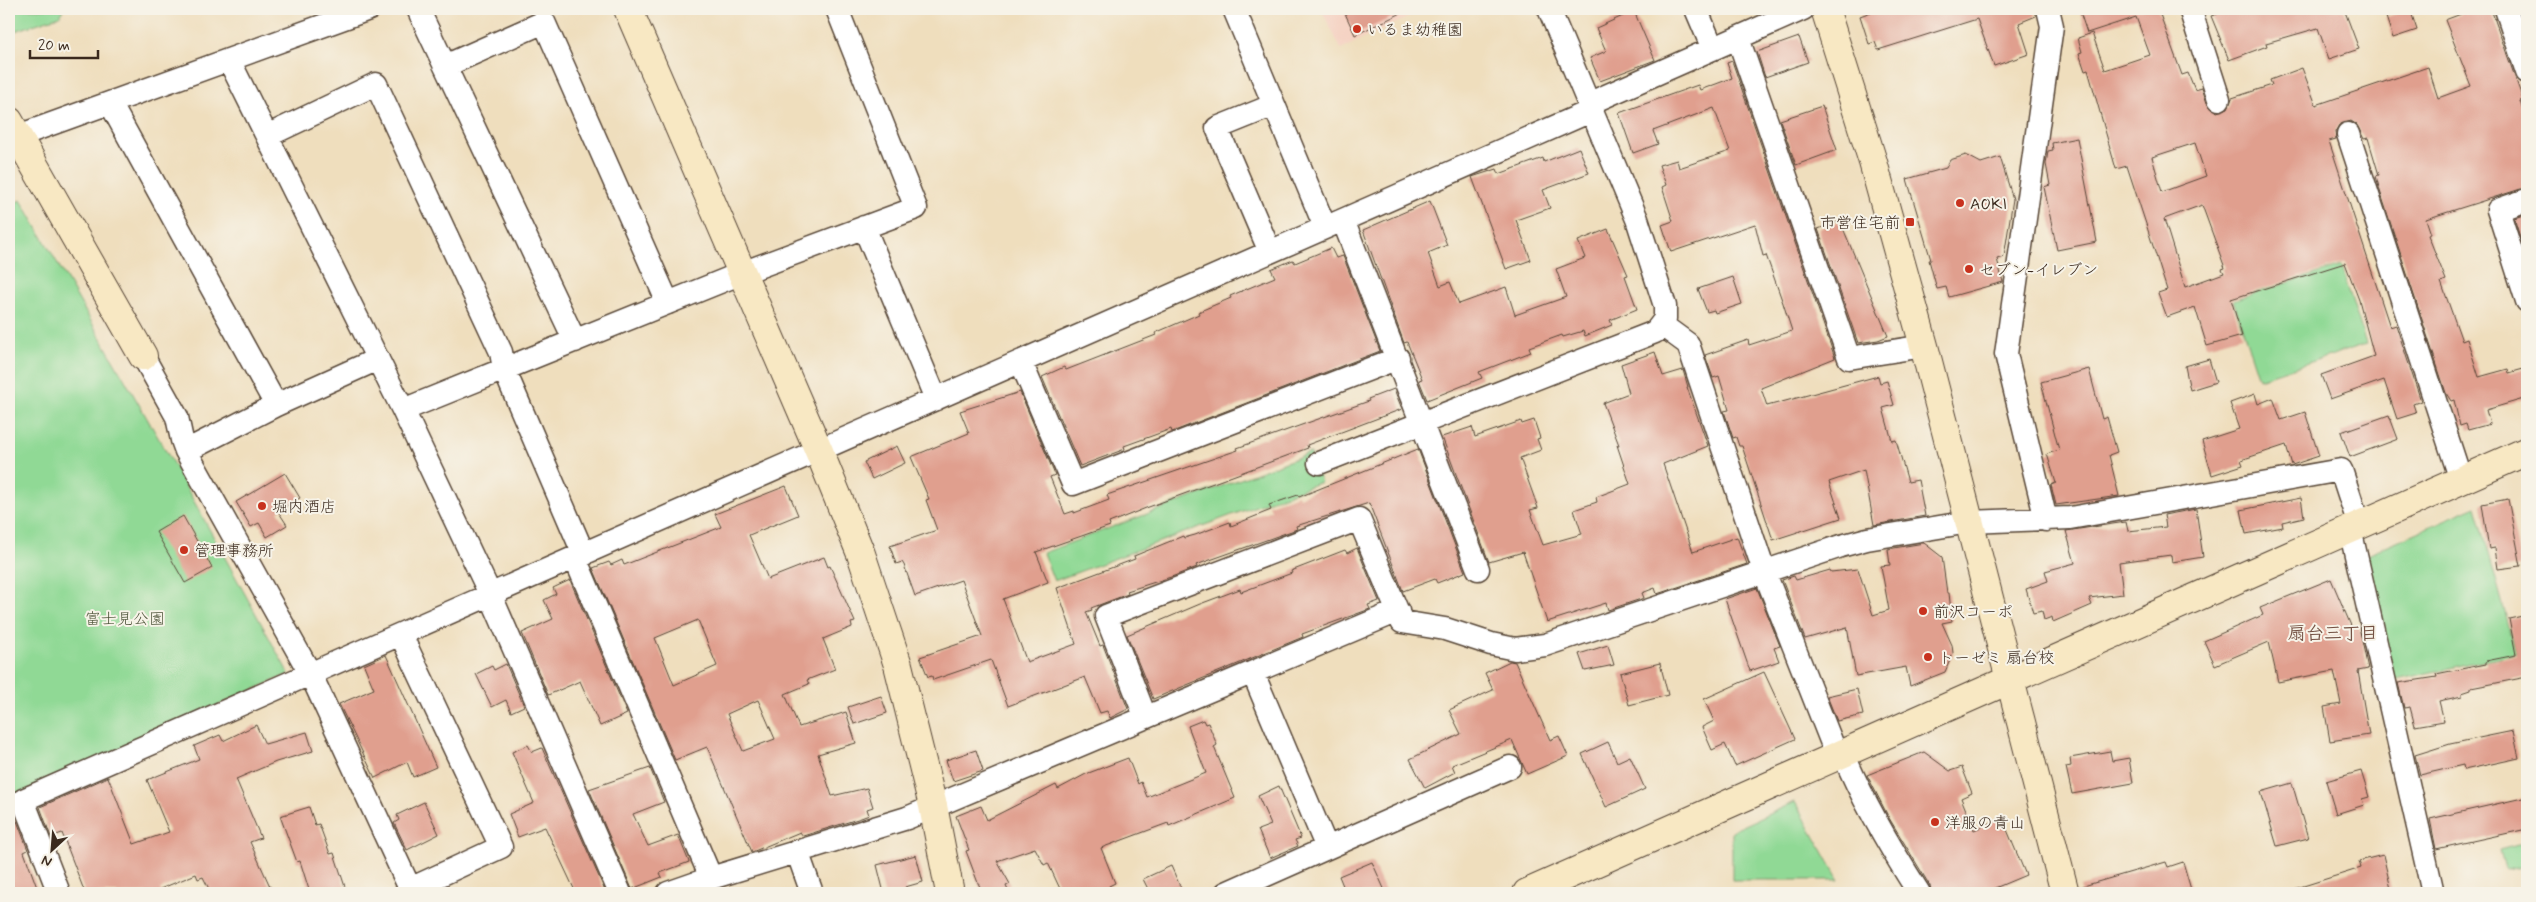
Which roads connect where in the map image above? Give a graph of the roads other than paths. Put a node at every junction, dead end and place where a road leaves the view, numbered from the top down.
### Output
1 (369, 9) edge
2 (418, 9) edge
3 (628, 9) edge
4 (837, 9) edge
5 (1234, 9) edge
6 (1549, 9) edge
7 (1696, 9) edge
8 (1803, 9) edge
9 (1825, 9) edge
10 (2048, 9) edge
11 (2190, 9) edge
12 (2506, 9) edge
13 (1738, 38) junction
14 (1713, 49) junction
15 (229, 60) junction
16 (445, 66) junction
17 (2527, 72) edge
18 (2220, 100) dead end
19 (110, 103) junction
20 (1274, 105) junction
21 (1592, 106) junction
22 (12, 128) edge
23 (2348, 134) dead end
24 (267, 136) junction
25 (2527, 200) edge
26 (1334, 224) junction
27 (864, 227) junction
28 (1270, 252) junction
29 (742, 273) junction
30 (2527, 301) edge
31 (668, 302) junction
32 (1662, 325) junction
33 (575, 341) junction
34 (1924, 346) junction
35 (143, 356) joint
36 (1398, 358) junction
37 (378, 359) junction
38 (1021, 362) junction
39 (504, 369) junction
40 (936, 399) junction
41 (276, 405) junction
42 (403, 410) junction
43 (1420, 422) junction
44 (186, 451) junction
45 (819, 451) junction
46 (2527, 451) edge
47 (1319, 463) dead end
48 (2462, 480) junction
49 (2046, 520) junction
50 (1969, 522) junction
51 (2354, 527) junction
52 (580, 556) junction
53 (1478, 569) dead end
54 (1764, 572) junction
55 (491, 596) junction
56 (1398, 611) junction
57 (402, 635) junction
58 (1253, 673) junction
59 (310, 675) junction
60 (2010, 679) junction
61 (1145, 716) junction
62 (1840, 755) junction
63 (1510, 767) dead end
64 (933, 806) junction
65 (1327, 848) junction
66 (797, 851) junction
67 (711, 878) junction
68 (411, 891) edge
69 (60, 893) edge
70 (620, 893) edge
71 (668, 893) edge
72 (812, 893) edge
73 (950, 893) edge
74 (1228, 893) edge
75 (1527, 893) edge
76 (1919, 893) edge
77 (2064, 893) edge
78 (2433, 893) edge

1 - 15 street
2 - 16 street
3 - 29 street
4 - 27 street
5 - 20 street
6 - 21 street
7 - 14 street
8 - 13 street
9 - 34 street
10 - 49 street
11 - 18 street
12 - 17 street
13 - 14 street
13 - 34 street
14 - 21 street
15 - 19 street
15 - 24 street
16 - 31 street
16 - 33 street
19 - 22 street
19 - 41 street
20 - 26 street
20 - 28 street
21 - 26 street
21 - 32 street
22 - 35 street
23 - 48 street
24 - 37 street
24 - 39 street
25 - 30 street
26 - 28 street
26 - 36 street
27 - 29 street
27 - 40 street
28 - 38 street
29 - 31 street
29 - 45 street
31 - 33 street
32 - 43 street
32 - 54 street
33 - 39 street
34 - 50 street
35 - 44 street
36 - 38 street
36 - 43 street
37 - 41 street
37 - 42 street
38 - 40 street
39 - 42 street
39 - 52 street
40 - 45 street
41 - 44 street
42 - 55 street
43 - 47 street
43 - 53 street
44 - 59 street
45 - 52 street
45 - 64 street
46 - 48 street
48 - 51 street
49 - 50 street
49 - 51 street
50 - 54 street
50 - 60 street
51 - 60 street
51 - 78 street
52 - 55 street
52 - 67 street
54 - 56 street
54 - 62 street
55 - 57 street
55 - 70 street
56 - 58 street
56 - 61 street
57 - 59 street
57 - 68 street
58 - 61 street
58 - 65 street
59 - 68 street
59 - 69 street
60 - 62 street
60 - 77 street
61 - 64 street
62 - 75 street
62 - 76 street
63 - 65 street
64 - 66 street
64 - 73 street
65 - 74 street
66 - 67 street
66 - 72 street
67 - 71 street

